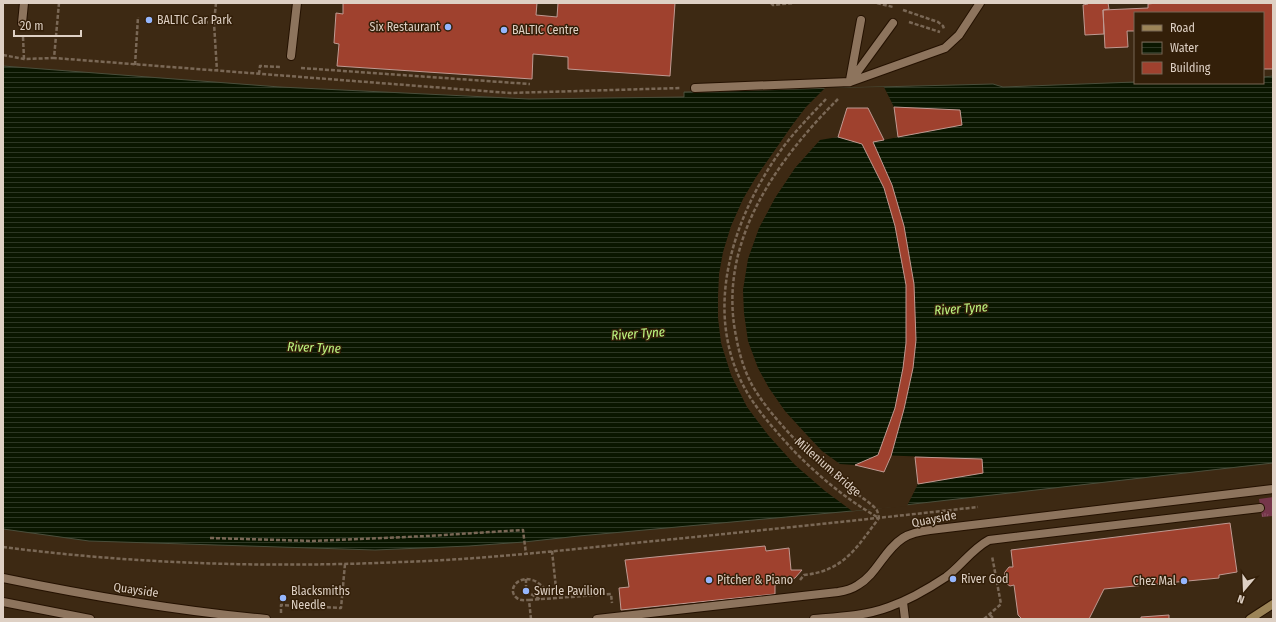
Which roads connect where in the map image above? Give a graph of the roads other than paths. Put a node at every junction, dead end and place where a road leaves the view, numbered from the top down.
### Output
1 (24, 3) edge
2 (297, 3) edge
3 (980, 3) edge
4 (861, 20) dead end
5 (22, 23) road end
6 (893, 23) road end
7 (291, 56) dead end
8 (849, 85) junction
9 (695, 88) road end
10 (1273, 489) edge
11 (1260, 508) dead end
12 (3, 578) edge
13 (3, 602) edge
14 (903, 602) junction
15 (1273, 604) edge
16 (90, 619) edge
17 (266, 619) edge
18 (596, 619) edge
19 (814, 619) edge
20 (905, 619) edge
21 (1250, 619) edge

1 - 5 street
2 - 7 street
3 - 8 street
4 - 8 street
6 - 8 street
8 - 9 street
10 - 18 street, Quayside
11 - 14 street
12 - 17 street, Quayside
13 - 16 street
14 - 19 street
14 - 20 street
15 - 21 main road

